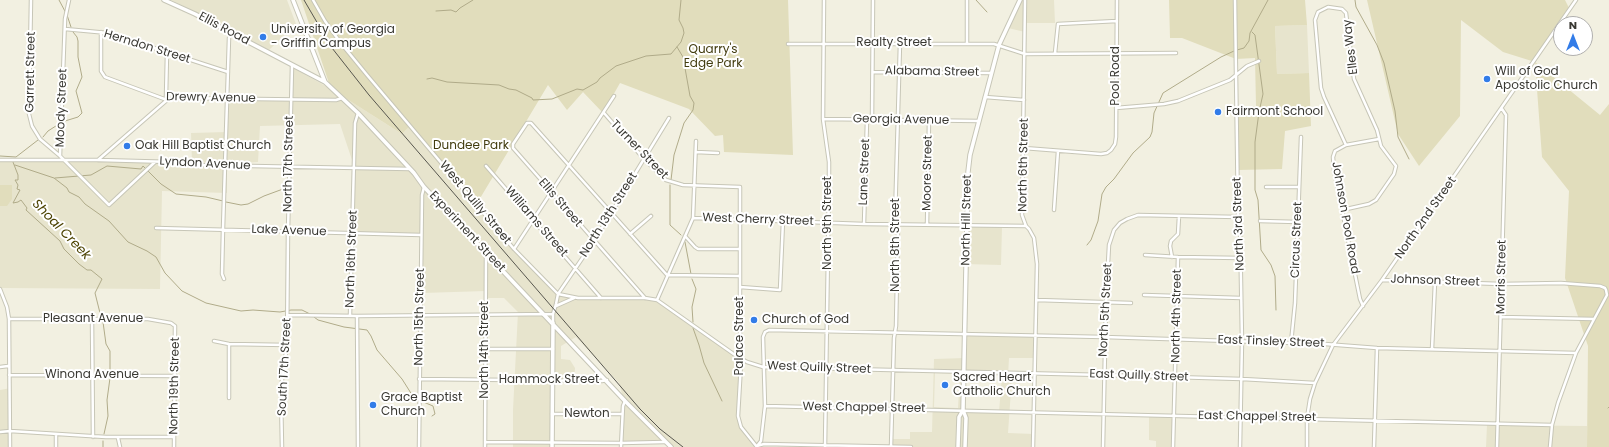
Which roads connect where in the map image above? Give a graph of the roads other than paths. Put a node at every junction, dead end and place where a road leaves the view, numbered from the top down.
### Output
1 (31, 0) edge
2 (69, 0) edge
3 (164, 0) edge
4 (293, 0) edge
5 (313, 0) edge
6 (824, 0) edge
7 (873, 0) edge
8 (967, 0) edge
9 (1020, 0) edge
10 (1025, 0) edge
11 (1116, 0) edge
12 (1236, 0) edge
13 (1576, 0) edge
14 (1116, 21) junction
15 (65, 29) junction
16 (101, 32) junction
17 (230, 33) junction
18 (873, 43) junction
19 (900, 43) junction
20 (967, 43) junction
21 (788, 44) dead end
22 (824, 44) junction
23 (999, 45) junction
24 (1116, 52) junction
25 (167, 53) junction
26 (1055, 53) junction
27 (1176, 53) dead end
28 (1025, 54) junction
29 (1259, 61) dead end
30 (292, 66) junction
31 (228, 72) junction
32 (873, 72) junction
33 (899, 72) junction
34 (991, 73) junction
35 (1236, 77) junction
36 (325, 82) junction
37 (614, 96) dead end
38 (985, 97) junction
39 (227, 98) junction
40 (342, 98) junction
41 (291, 99) junction
42 (167, 100) junction
43 (1024, 100) junction
44 (1116, 108) junction
45 (1502, 109) junction
46 (358, 113) junction
47 (604, 113) junction
48 (669, 118) dead end
49 (823, 120) junction
50 (867, 120) junction
51 (872, 120) junction
52 (898, 120) junction
53 (929, 120) junction
54 (979, 121) junction
55 (1301, 137) dead end
56 (1379, 139) junction
57 (696, 141) dead end
58 (1346, 145) junction
59 (1024, 148) junction
60 (1058, 151) junction
61 (696, 152) junction
62 (718, 153) dead end
63 (60, 156) junction
64 (644, 159) junction
65 (0, 160) edge
66 (64, 160) junction
67 (98, 160) junction
68 (155, 161) junction
69 (226, 165) junction
70 (569, 165) junction
71 (486, 166) dead end
72 (289, 167) junction
73 (354, 169) junction
74 (410, 169) junction
75 (694, 185) junction
76 (424, 187) junction
77 (1266, 187) dead end
78 (1299, 187) junction
79 (551, 193) junction
80 (1054, 210) dead end
81 (1342, 210) junction
82 (611, 212) junction
83 (651, 216) dead end
84 (1179, 216) junction
85 (1238, 217) junction
86 (693, 218) junction
87 (534, 220) junction
88 (741, 220) junction
89 (783, 221) junction
90 (1260, 221) dead end
91 (1298, 222) junction
92 (829, 223) junction
93 (864, 224) junction
94 (896, 224) junction
95 (927, 225) junction
96 (967, 225) junction
97 (1026, 226) junction
98 (156, 228) dead end
99 (223, 229) junction
100 (288, 231) junction
101 (353, 233) junction
102 (630, 234) junction
103 (421, 235) junction
104 (685, 236) junction
105 (594, 241) junction
106 (514, 249) junction
107 (740, 249) junction
108 (486, 252) junction
109 (1145, 255) dead end
110 (1172, 257) junction
111 (1178, 257) junction
112 (1240, 258) junction
113 (576, 268) junction
114 (668, 275) junction
115 (740, 276) junction
116 (224, 279) dead end
117 (1382, 280) junction
118 (1435, 281) junction
119 (1502, 284) junction
120 (740, 287) junction
121 (0, 289) edge
122 (1607, 289) edge
123 (558, 294) junction
124 (1144, 295) dead end
125 (1177, 296) junction
126 (574, 298) junction
127 (601, 298) junction
128 (645, 298) junction
129 (1241, 298) junction
130 (1360, 299) junction
131 (657, 300) junction
132 (1036, 300) junction
133 (1367, 300) junction
134 (1106, 302) junction
135 (1131, 303) dead end
136 (556, 306) junction
137 (1363, 306) junction
138 (288, 310) joint
139 (553, 314) junction
140 (288, 315) junction
141 (420, 315) junction
142 (485, 315) junction
143 (545, 315) junction
144 (350, 316) junction
145 (357, 316) junction
146 (1501, 316) junction
147 (9, 318) junction
148 (92, 319) junction
149 (1595, 319) junction
150 (553, 323) junction
151 (175, 326) joint
152 (827, 331) junction
153 (895, 333) junction
154 (965, 334) junction
155 (1036, 336) junction
156 (1104, 337) junction
157 (1176, 340) junction
158 (214, 341) dead end
159 (1242, 341) junction
160 (1291, 343) junction
161 (229, 344) junction
162 (287, 345) junction
163 (1333, 345) junction
164 (1377, 348) junction
165 (486, 349) junction
166 (553, 349) junction
167 (1432, 349) junction
168 (1500, 351) junction
169 (1576, 353) junction
170 (740, 358) junction
171 (8, 366) junction
172 (0, 367) edge
173 (763, 367) junction
174 (826, 369) junction
175 (893, 370) junction
176 (963, 372) junction
177 (1035, 374) junction
178 (9, 375) junction
179 (92, 375) junction
180 (1104, 375) junction
181 (176, 376) junction
182 (1176, 377) junction
183 (420, 379) junction
184 (1242, 379) junction
185 (485, 380) junction
186 (606, 380) junction
187 (553, 381) junction
188 (1315, 383) junction
189 (229, 398) dead end
190 (625, 401) junction
191 (765, 406) junction
192 (826, 407) junction
193 (892, 408) junction
194 (963, 410) junction
195 (1034, 412) junction
196 (552, 414) junction
197 (622, 414) junction
198 (1103, 414) junction
199 (1175, 415) junction
200 (1241, 417) junction
201 (1307, 418) junction
202 (1374, 421) junction
203 (1498, 424) junction
204 (1552, 425) junction
205 (10, 431) junction
206 (0, 432) edge
207 (56, 435) junction
208 (93, 437) junction
209 (118, 438) junction
210 (174, 438) junction
211 (485, 442) junction
212 (665, 442) junction
213 (621, 443) junction
214 (552, 445) edge
215 (757, 446) edge
216 (825, 446) edge
217 (10, 447) edge
218 (56, 447) edge
219 (120, 447) edge
220 (174, 447) edge
221 (282, 447) edge
222 (358, 447) edge
223 (419, 447) edge
224 (485, 447) edge
225 (621, 447) edge
226 (671, 447) edge
227 (891, 447) edge
228 (911, 447) edge
229 (958, 447) edge
230 (965, 447) edge
231 (1033, 447) edge
232 (1103, 447) edge
233 (1174, 447) edge
234 (1240, 447) edge
235 (1307, 447) edge
236 (1374, 447) edge
237 (1498, 447) edge
238 (1550, 447) edge

1 - 63 street, Garrett Street
2 - 15 street, Moody Street
3 - 17 street, Ellis Road
4 - 36 street, Experiment Street
5 - 106 street, West Quilly Street
6 - 22 street, North 9th Street
7 - 18 street
8 - 20 street
9 - 23 street, North Hill Street
10 - 28 street, North 6th Street
11 - 14 street, Pool Road
12 - 35 street, North 3rd Street
13 - 45 street, North 2nd Street
14 - 24 street, Pool Road
14 - 26 street
15 - 16 street, Herndon Street
15 - 63 street, Moody Street
16 - 25 street, Herndon Street
16 - 42 street, Drewry Avenue
17 - 30 street, Ellis Road
17 - 31 street
18 - 19 street, Realty Street
18 - 22 street, Realty Street
18 - 32 street
19 - 20 street, Realty Street
19 - 33 street, North 8th Street
20 - 23 street, Realty Street
21 - 22 street, Realty Street
22 - 49 street, North 9th Street
23 - 28 street, Realty Street
23 - 34 street, North Hill Street
24 - 26 street
24 - 27 street
24 - 44 street, Pool Road
25 - 31 street, Herndon Street
25 - 42 street
26 - 28 street
28 - 43 street, North 6th Street
29 - 35 street
30 - 36 street, Ellis Road
30 - 41 street, North 17th Street
31 - 39 street
32 - 33 street, Alabama Street
32 - 51 street
33 - 34 street, Alabama Street
33 - 52 street, North 8th Street
34 - 38 street, North Hill Street
35 - 44 street
35 - 85 street, North 3rd Street
36 - 40 street, Experiment Street
37 - 47 street
38 - 43 street
38 - 54 street, North Hill Street
39 - 41 street, Drewry Avenue
39 - 42 street, Drewry Avenue
39 - 69 street
40 - 41 street, Drewry Avenue
40 - 46 street, Experiment Street
41 - 72 street, North 17th Street
42 - 67 street
43 - 59 street, North 6th Street
44 - 60 street, Pool Road
45 - 117 street, North 2nd Street
45 - 119 street, Morris Street
46 - 73 street, North 16th Street
46 - 74 street, Experiment Street
47 - 64 street, Turner Street
47 - 70 street
48 - 64 street, North 13th Street
49 - 50 street, Georgia Avenue
49 - 92 street, North 9th Street
50 - 51 street, Georgia Avenue
50 - 93 street, Lane Street
51 - 52 street, Georgia Avenue
52 - 53 street, Georgia Avenue
52 - 94 street, North 8th Street
53 - 54 street, Georgia Avenue
53 - 95 street, Moore Street
54 - 96 street, North Hill Street
55 - 78 street, Circus Street
56 - 58 street, Johnson Pool Road
56 - 58 street, Elles Way
56 - 81 street, Elles Way
57 - 61 street
58 - 81 street, Johnson Pool Road
59 - 60 street
59 - 97 street, North 6th Street
60 - 80 street
61 - 62 street
61 - 75 street
63 - 66 street, Moody Street
64 - 75 street, Turner Street
64 - 82 street, North 13th Street
65 - 66 street, Lyndon Avenue
66 - 67 street, Lyndon Avenue
66 - 68 street, Moody Street
67 - 68 street, Lyndon Avenue
68 - 69 street, Lyndon Avenue
69 - 72 street, Lyndon Avenue
69 - 99 street
70 - 79 street
70 - 79 street, Ellis Street
70 - 82 street
71 - 87 street, Williams Street
72 - 73 street, Lyndon Avenue
72 - 100 street, North 17th Street
73 - 74 street, Lyndon Avenue
73 - 101 street, North 16th Street
74 - 76 street, Experiment Street
75 - 86 street
75 - 88 street, Turner Street
76 - 103 street, North 15th Street
76 - 108 street, Experiment Street
77 - 78 street
78 - 91 street, Circus Street
79 - 87 street
79 - 105 street, Ellis Street
81 - 130 street, Johnson Pool Road
82 - 102 street
82 - 105 street, North 13th Street
83 - 102 street
84 - 85 street
84 - 110 street, North 4th Street
84 - 134 street, North 5th Street
85 - 112 street, North 3rd Street
86 - 88 street, West Cherry Street
86 - 104 street
87 - 106 street
87 - 113 street, Williams Street
88 - 89 street, West Cherry Street
88 - 107 street, Palace Street
89 - 92 street, West Cherry Street
89 - 120 street
90 - 91 street
91 - 160 street, Circus Street
92 - 93 street, West Cherry Street
92 - 152 street, North 9th Street
93 - 94 street, West Cherry Street
94 - 95 street, West Cherry Street
94 - 153 street, North 8th Street
95 - 96 street, West Cherry Street
96 - 97 street, West Cherry Street
96 - 154 street, North Hill Street
97 - 132 street, North 6th Street
98 - 99 street, Lake Avenue
99 - 100 street, Lake Avenue
99 - 116 street
100 - 101 street, Lake Avenue
100 - 138 street, North 17th Street
101 - 103 street, Lake Avenue
101 - 144 street, North 16th Street
102 - 114 street
103 - 141 street, North 15th Street
104 - 107 street
104 - 114 street
105 - 113 street, North 13th Street
105 - 128 street, Ellis Street
106 - 123 street, West Quilly Street
107 - 115 street, Palace Street
108 - 142 street, North 14th Street
108 - 143 street, Experiment Street
109 - 110 street
110 - 111 street
111 - 112 street
111 - 125 street, North 4th Street
112 - 129 street, North 3rd Street
113 - 123 street, North 13th Street
113 - 127 street, Williams Street
114 - 115 street
114 - 131 street
115 - 120 street, Palace Street
117 - 118 street, Johnson Street
117 - 133 street, North 2nd Street
118 - 119 street, Johnson Street
118 - 167 street
119 - 122 street, Johnson Street
119 - 146 street, Morris Street
120 - 170 street, Palace Street
121 - 147 street
122 - 149 street
123 - 126 street, West Quilly Street
123 - 136 street, North 13th Street
124 - 125 street
125 - 129 street
125 - 157 street, North 4th Street
126 - 127 street, West Quilly Street
126 - 136 street, West Quilly Street
127 - 128 street, West Quilly Street
128 - 131 street, West Quilly Street
129 - 159 street, North 3rd Street
130 - 133 street
130 - 137 street, Johnson Pool Road
131 - 170 street, West Quilly Street
132 - 134 street
132 - 155 street, North 6th Street
133 - 137 street, North 2nd Street
134 - 135 street
134 - 156 street, North 5th Street
136 - 139 street, North 13th Street
137 - 163 street, North 2nd Street
138 - 140 street, South 17th Street
139 - 143 street
139 - 150 street, North 13th Street
140 - 144 street
140 - 162 street, South 17th Street
141 - 142 street
141 - 145 street
141 - 183 street, North 15th Street
142 - 143 street
142 - 165 street, North 14th Street
143 - 150 street, Experiment Street
144 - 145 street, North 16th Street
145 - 222 street, North 16th Street
146 - 149 street
146 - 168 street, Morris Street
147 - 148 street, Pleasant Avenue
147 - 171 street
148 - 151 street, Pleasant Avenue
148 - 179 street
149 - 169 street
150 - 166 street, North 13th Street
150 - 186 street, Experiment Street
151 - 181 street, North 19th Street
152 - 153 street, East Tinsley Street
152 - 173 street, East Tinsley Street
152 - 174 street, North 9th Street
153 - 154 street, East Tinsley Street
153 - 175 street, North 8th Street
154 - 155 street, East Tinsley Street
154 - 176 street, North Hill Street
155 - 156 street, East Tinsley Street
155 - 177 street, North 6th Street
156 - 157 street, East Tinsley Street
156 - 180 street, North 5th Street
157 - 159 street, East Tinsley Street
157 - 182 street, North 4th Street
158 - 161 street
159 - 160 street, East Tinsley Street
159 - 184 street, North 3rd Street
160 - 163 street, East Tinsley Street
161 - 162 street
161 - 189 street
162 - 221 street, South 17th Street
163 - 164 street, East Tinsley Street
163 - 188 street, North 2nd Street
164 - 167 street, East Tinsley Street
164 - 202 street
165 - 166 street
165 - 185 street, North 14th Street
166 - 187 street, North 13th Street
167 - 168 street, East Tinsley Street
168 - 169 street, East Tinsley Street
168 - 203 street, Morris Street
169 - 204 street
170 - 173 street, West Quilly Street
170 - 215 street, Palace Street
171 - 172 street
171 - 178 street
173 - 174 street, West Quilly Street
173 - 191 street
174 - 175 street, West Quilly Street
174 - 192 street, North 9th Street
175 - 176 street, West Quilly Street
175 - 193 street, North 8th Street
176 - 177 street, East Quilly Street
176 - 194 street, North Hill Street
177 - 180 street, East Quilly Street
177 - 195 street, North 6th Street
178 - 179 street, Winona Avenue
178 - 205 street
179 - 181 street, Winona Avenue
179 - 208 street
180 - 182 street, East Quilly Street
180 - 198 street, North 5th Street
181 - 210 street, North 19th Street
182 - 184 street, East Quilly Street
182 - 199 street, North 4th Street
183 - 185 street, Hammock Street
183 - 223 street, North 15th Street
184 - 188 street, East Quilly Street
184 - 200 street, North 3rd Street
185 - 187 street, Hammock Street
185 - 211 street, North 14th Street
186 - 187 street, Hammock Street
186 - 190 street, Experiment Street
187 - 196 street, North 13th Street
188 - 201 street, North 2nd Street
190 - 197 street
190 - 212 street, Experiment Street
191 - 192 street, West Chappel Street
191 - 215 street
192 - 193 street, West Chappel Street
192 - 216 street, North 9th Street
193 - 194 street, West Chappel Street
193 - 227 street, North 8th Street
194 - 195 street, East Chappel Street
194 - 229 street
194 - 230 street, North Hill Street
195 - 198 street, East Chappel Street
195 - 231 street, North 6th Street
196 - 197 street, Newton
196 - 214 street, North 13th Street
197 - 213 street
198 - 199 street, East Chappel Street
198 - 232 street, North 5th Street
199 - 200 street, East Chappel Street
199 - 233 street, North 4th Street
200 - 201 street, East Chappel Street
200 - 234 street, North 3rd Street
201 - 202 street, East Chappel Street
201 - 235 street, North 2nd Street
202 - 203 street, East Chappel Street
202 - 236 street
203 - 204 street, East Chappel Street
203 - 237 street, Morris Street
204 - 238 street
205 - 206 street
205 - 207 street
205 - 217 street
207 - 208 street
207 - 218 street
208 - 209 street
209 - 210 street
209 - 219 street
210 - 220 street, North 19th Street
211 - 214 street
211 - 224 street, North 14th Street
212 - 213 street
212 - 226 street, Experiment Street
213 - 214 street
213 - 225 street
215 - 216 street
216 - 227 street
227 - 228 street

